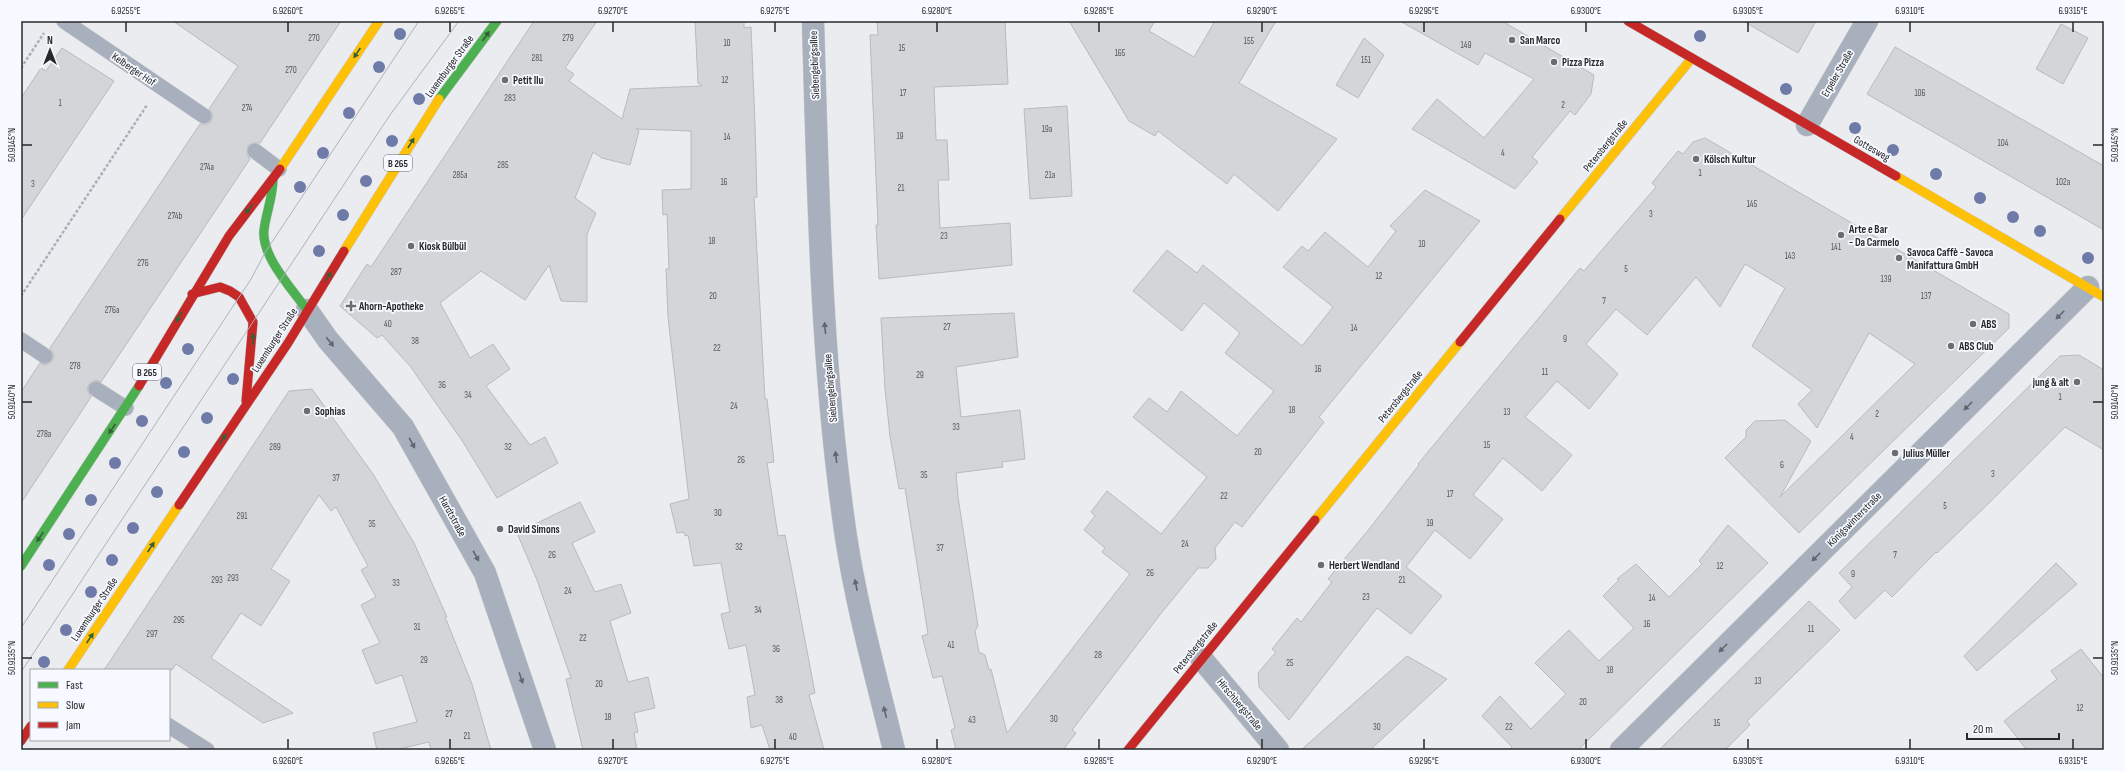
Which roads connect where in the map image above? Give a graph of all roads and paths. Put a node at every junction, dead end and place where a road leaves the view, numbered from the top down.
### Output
1 (64, 21) edge
2 (379, 21) edge
3 (497, 21) edge
4 (813, 21) edge
5 (1628, 21) edge
6 (1867, 21) edge
7 (48, 27) dead end
8 (1692, 58) junction
9 (21, 68) edge
10 (160, 86) junction
11 (204, 116) dead end
12 (1807, 125) junction
13 (255, 151) dead end
14 (276, 173) junction
15 (2096, 292) edge
16 (192, 294) junction
17 (21, 296) edge
18 (307, 310) junction
19 (21, 340) edge
20 (45, 356) dead end
21 (96, 389) dead end
22 (246, 406) junction
23 (126, 408) junction
24 (21, 566) edge
25 (1201, 658) junction
26 (75, 668) edge
27 (170, 727) edge
28 (30, 728) edge
29 (21, 741) edge
30 (207, 750) edge
31 (545, 750) edge
32 (894, 750) edge
33 (1128, 750) edge
34 (1278, 750) edge
35 (1621, 750) edge

1 - 10 lane, Kelberger Hof
2 -> 14 main road, B 265
18 -> 3 main road, Luxemburger Straße / B 265
32 -> 4 street, Siebengebirgsallee
5 - 8 main road, Gottesweg
6 - 12 street, Erpeler Straße
7 - 9 path
8 - 12 main road, Gottesweg
8 - 25 main road, Petersbergstraße
10 - 11 lane, Kelberger Hof
10 - 17 path
12 - 15 main road, Gottesweg
13 - 14 lane
14 -> 16 main road, B 265
14 - 18 main road
15 -> 35 street, Königswinterstraße
22 -> 16 main road
16 -> 23 main road, B 265
18 - 22 main road, Luxemburger Straße / B 265
18 -> 31 street, Hardtstraße
19 - 20 lane
21 - 23 lane
26 -> 22 main road, Luxemburger Straße / B 265
23 -> 24 main road, B 265
25 - 33 main road, Petersbergstraße
25 - 34 street, Hirschbergstraße
27 - 30 lane
28 - 29 main road

